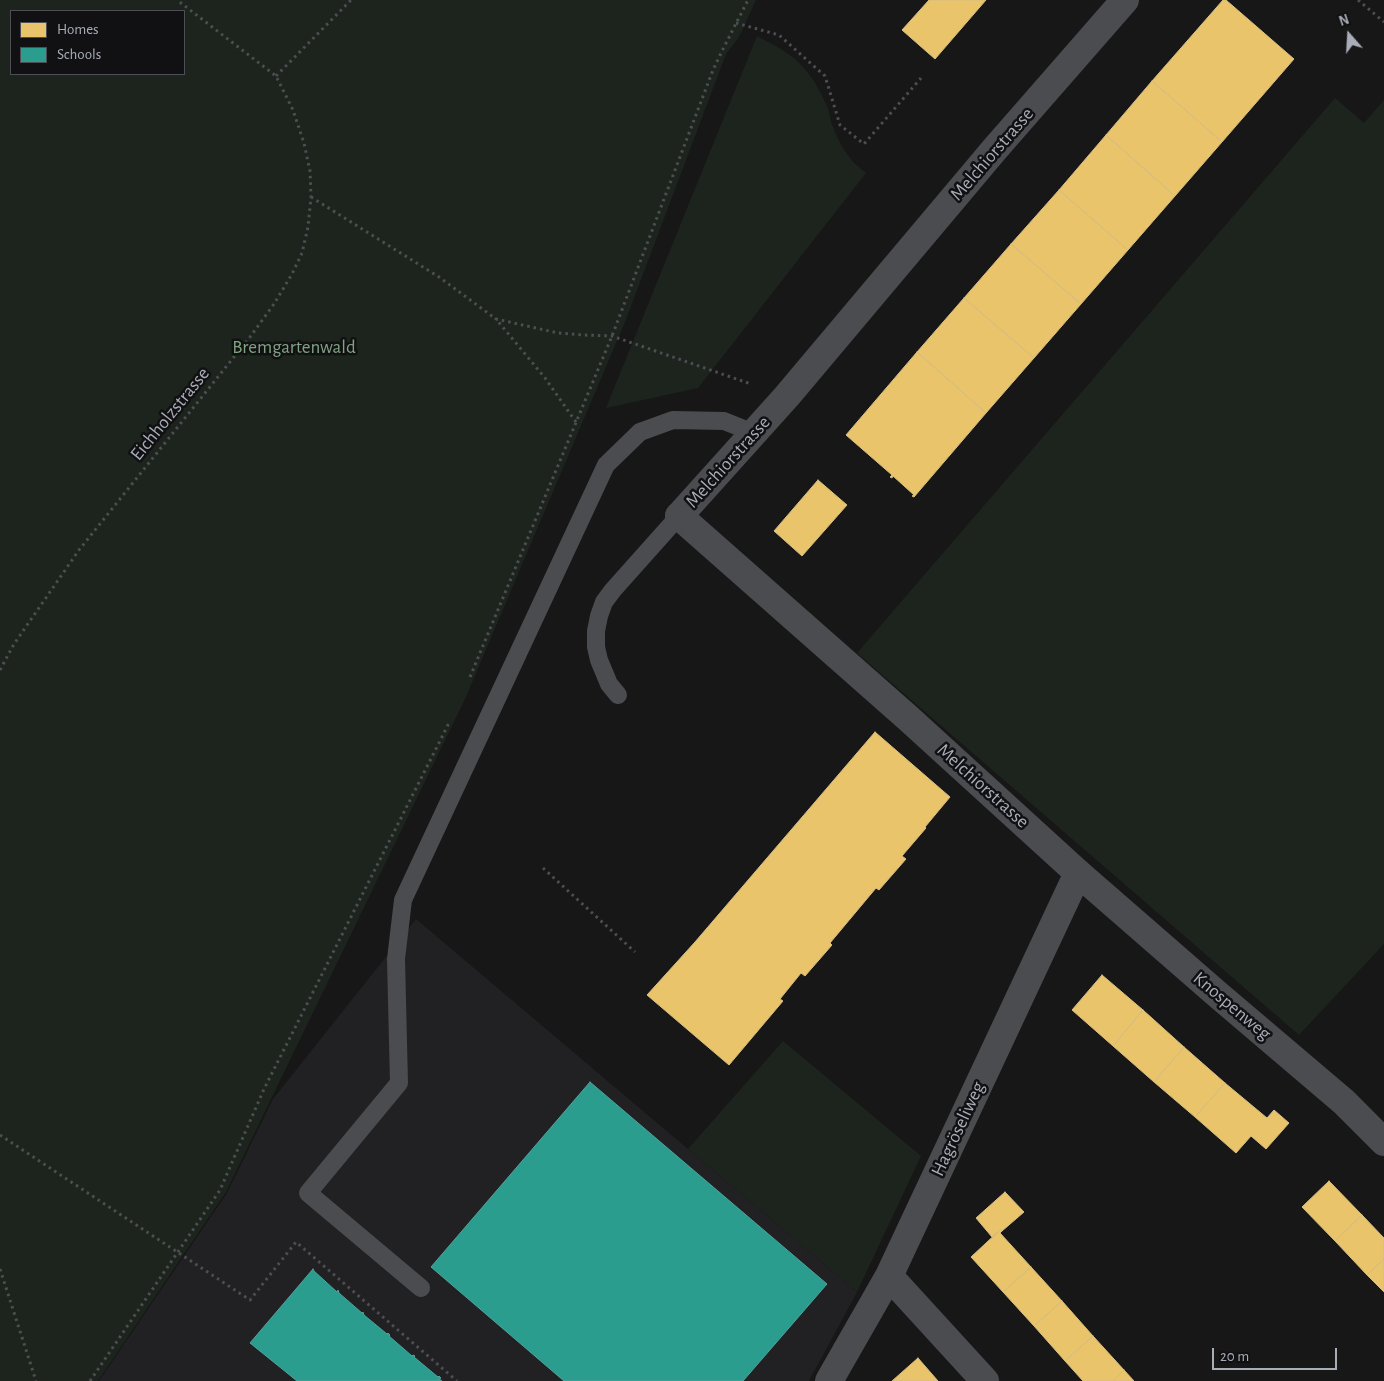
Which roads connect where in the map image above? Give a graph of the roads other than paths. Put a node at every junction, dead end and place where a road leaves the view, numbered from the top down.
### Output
1 (1124, 0) edge
2 (754, 433) junction
3 (679, 516) junction
4 (618, 695) dead end
5 (1078, 872) junction
6 (1384, 1142) edge
7 (889, 1276) junction
8 (421, 1288) dead end
9 (829, 1381) edge
10 (985, 1381) edge

1 - 2 street, Melchiorstrasse
2 - 3 street, Melchiorstrasse
2 - 8 lane
3 - 4 lane
3 - 5 street, Melchiorstrasse
5 - 6 street, Knospenweg
5 - 7 street, Hagröseliweg
7 - 9 street, Hagröseliweg
7 - 10 street

